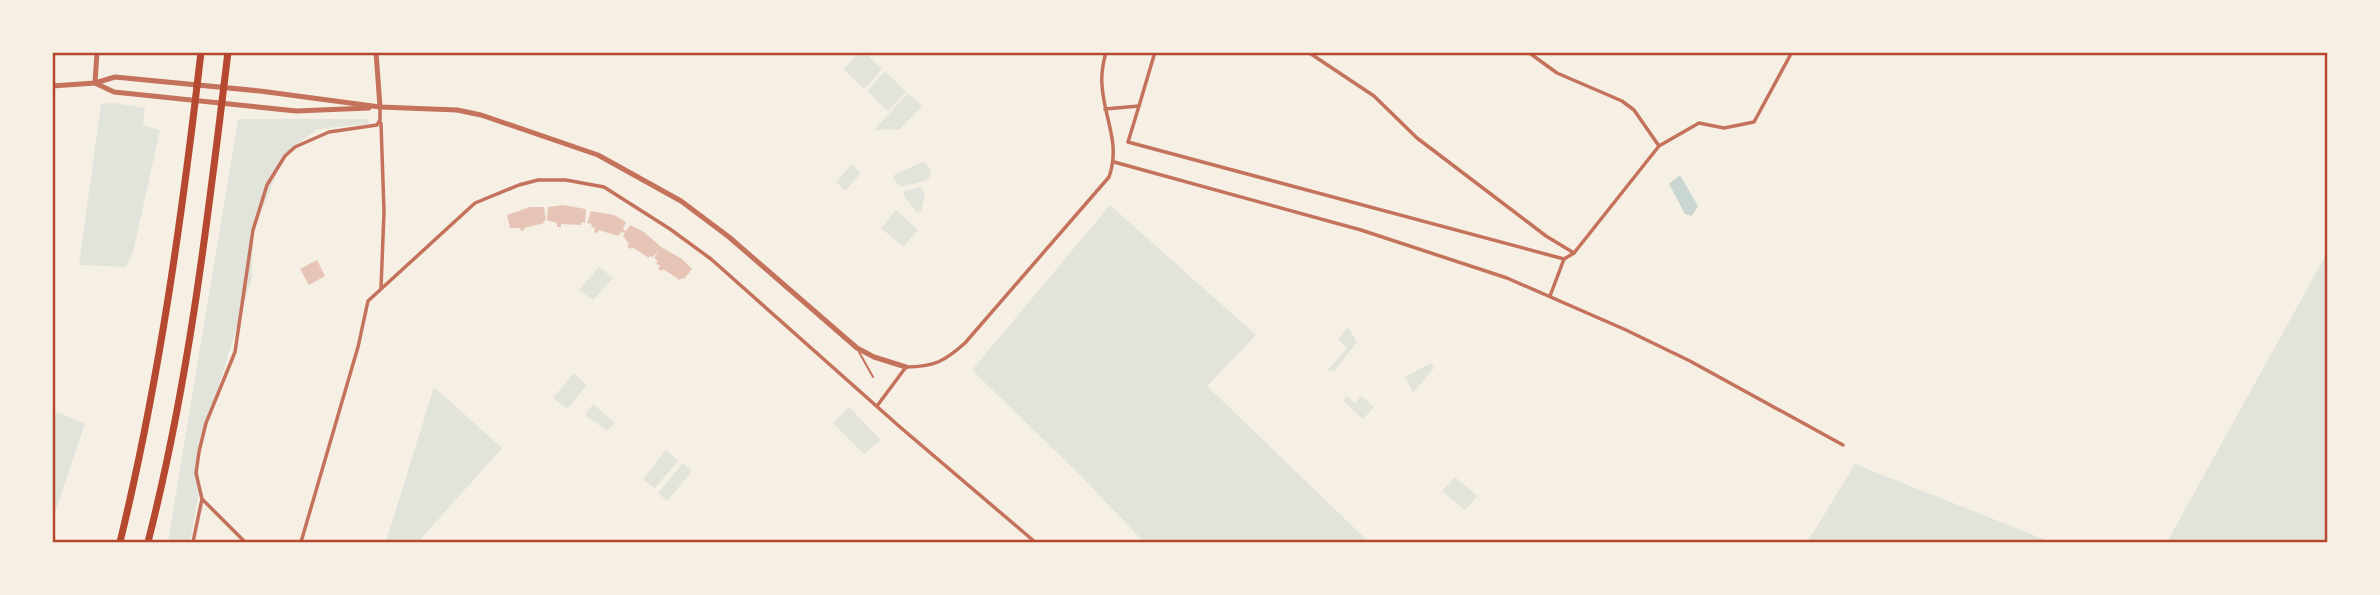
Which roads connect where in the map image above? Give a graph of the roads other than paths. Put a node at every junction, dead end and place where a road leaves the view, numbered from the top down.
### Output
1 (97, 52) edge
2 (201, 52) edge
3 (228, 52) edge
4 (376, 52) edge
5 (1106, 52) edge
6 (1155, 52) edge
7 (1308, 52) edge
8 (1528, 52) edge
9 (1792, 52) edge
10 (95, 83) junction
11 (52, 86) edge
12 (1139, 106) junction
13 (380, 107) junction
14 (1105, 109) junction
15 (380, 120) junction
16 (1659, 146) junction
17 (1114, 162) junction
18 (1574, 253) junction
19 (1564, 259) junction
20 (381, 288) junction
21 (1550, 296) junction
22 (857, 348) junction
23 (906, 367) junction
24 (873, 377) dead end
25 (877, 406) junction
26 (1843, 445) dead end
27 (202, 499) junction
28 (120, 542) edge
29 (149, 542) edge
30 (193, 542) edge
31 (245, 542) edge
32 (301, 542) edge
33 (1035, 542) edge

1 - 10 street
2 - 28 highway
3 - 29 highway
4 - 13 street
5 - 14 street
6 - 12 street
7 - 18 street
8 - 16 street
9 - 16 street
10 - 11 street
10 - 13 street
10 - 13 street
12 - 14 street
12 - 19 street
13 - 15 street
13 - 22 street
14 - 17 street
15 - 20 street
15 - 27 street
16 - 18 street
17 - 21 street
17 - 23 street
18 - 19 street
19 - 21 street
20 - 25 street
20 - 32 street
21 - 26 street
22 - 23 street
22 - 24 lane
23 - 25 street
25 - 33 street
27 - 30 street
27 - 31 street

